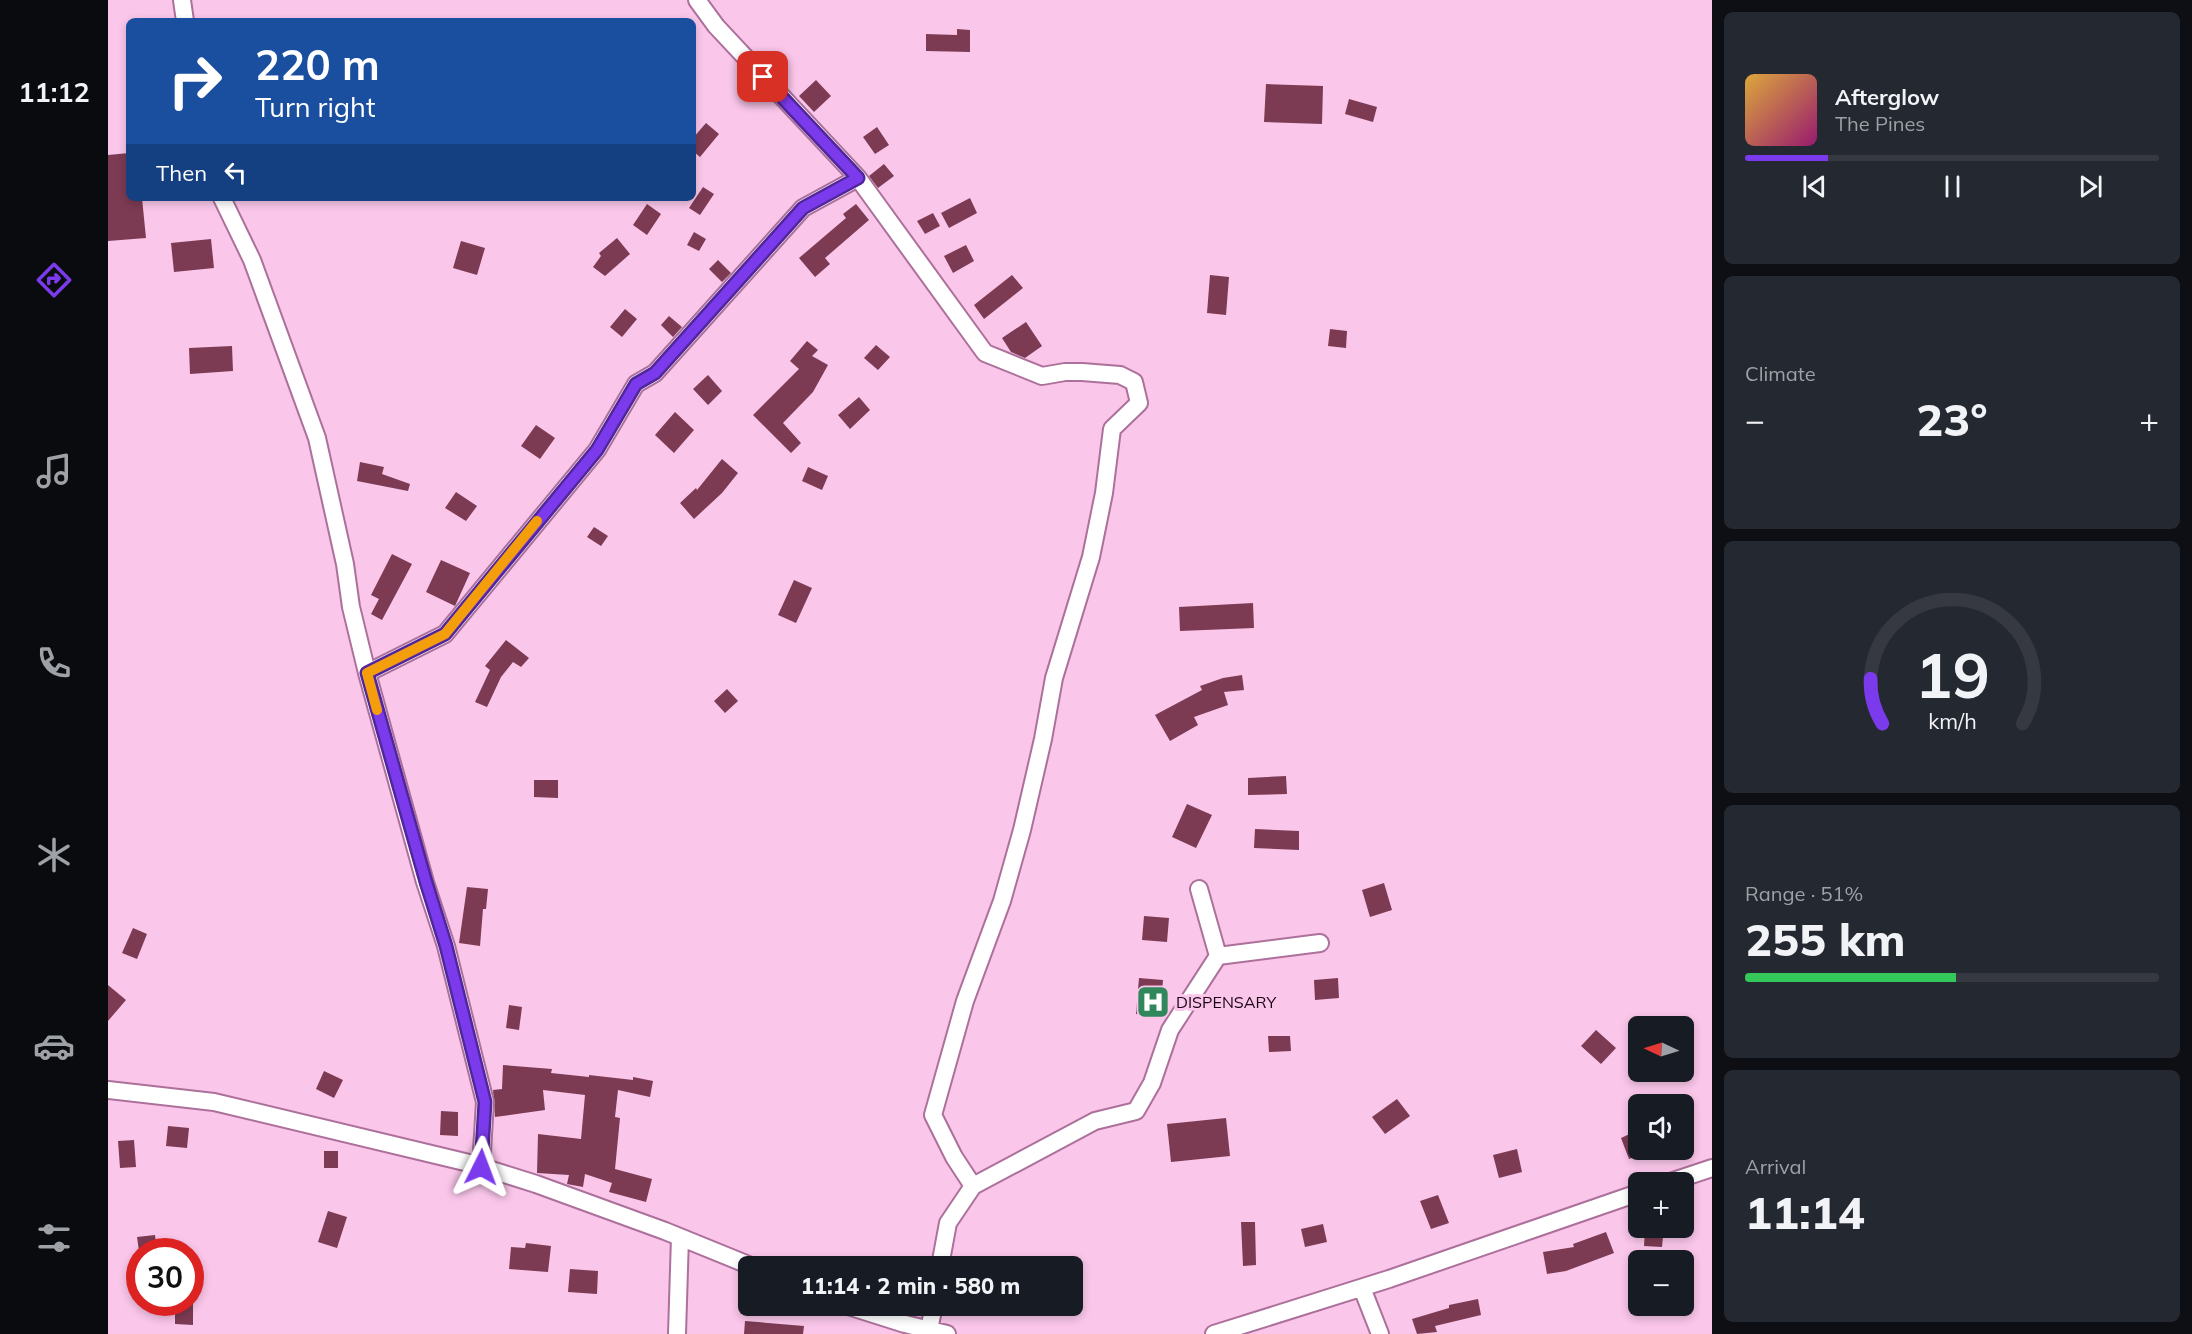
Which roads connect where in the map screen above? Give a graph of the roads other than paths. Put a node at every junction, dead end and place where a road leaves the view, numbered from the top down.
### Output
1 (182, 0) edge
2 (702, 2) edge
3 (185, 18) edge
4 (858, 178) junction
5 (223, 201) edge
6 (367, 673) junction
7 (1199, 889) dead end
8 (1320, 943) dead end
9 (1218, 956) junction
10 (108, 1090) edge
11 (481, 1167) junction
12 (1712, 1168) edge
13 (1694, 1174) edge
14 (973, 1186) junction
15 (1628, 1195) edge
16 (680, 1237) junction
17 (942, 1256) edge
18 (738, 1261) edge
19 (1362, 1288) junction
20 (882, 1316) edge
21 (932, 1316) edge
22 (929, 1330) junction
23 (677, 1334) edge
24 (947, 1334) edge
25 (1214, 1334) edge
26 (1380, 1334) edge

1 - 3 street
2 - 4 street
4 - 6 street
4 - 14 street
5 - 6 street
6 - 11 street
7 - 9 street
8 - 9 street
9 - 14 street
10 - 11 street
11 - 16 street
12 - 13 street
14 - 17 street
15 - 19 street
16 - 18 street
16 - 23 street
19 - 25 street
19 - 26 street
20 - 22 street
21 - 22 street
22 - 24 street

